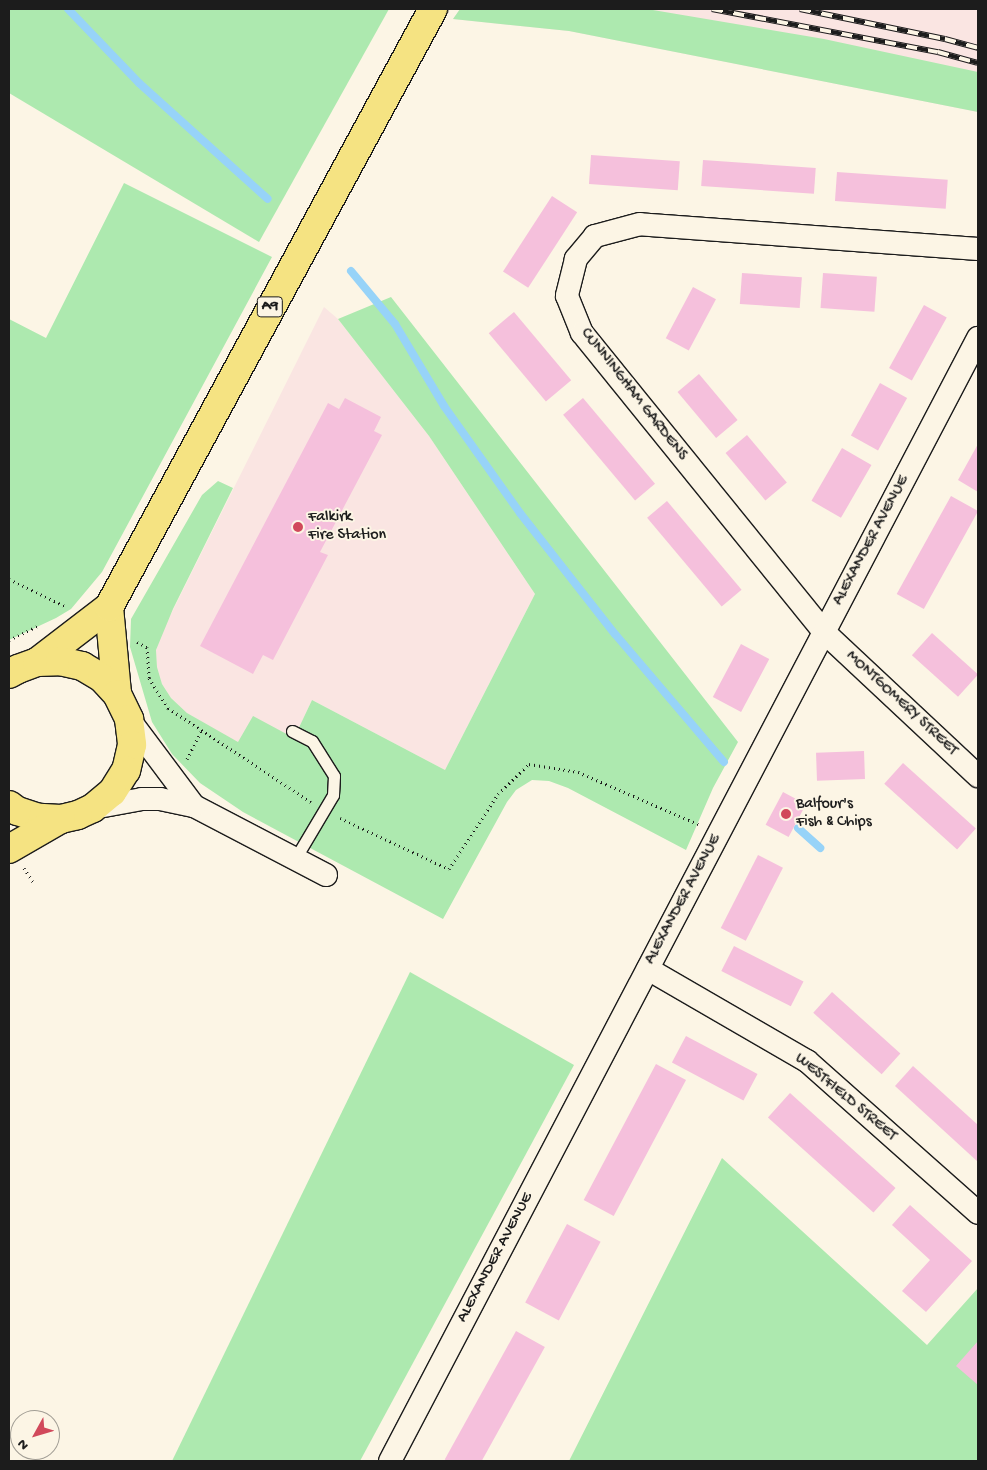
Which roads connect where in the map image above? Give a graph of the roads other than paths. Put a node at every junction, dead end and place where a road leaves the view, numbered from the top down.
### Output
1 (433, 9) edge
2 (978, 249) edge
3 (978, 338) edge
4 (108, 607) junction
5 (824, 632) junction
6 (37, 662) junction
7 (9, 674) edge
8 (117, 694) junction
9 (129, 719) junction
10 (292, 731) dead end
11 (978, 776) edge
12 (9, 805) edge
13 (194, 806) junction
14 (93, 808) junction
15 (61, 819) junction
16 (9, 849) edge
17 (295, 859) junction
18 (326, 875) dead end
19 (648, 969) junction
20 (978, 1213) edge
21 (390, 1461) edge

1 - 4 main road, A9
2 - 5 street, CUNNINGHAM GARDENS
3 - 5 street, ALEXANDER AVENUE
4 - 6 main road, A9
4 - 8 main road
5 - 11 street, MONTGOMERY STREET
5 - 19 street, ALEXANDER AVENUE
6 - 7 main road
6 - 8 main road
8 - 9 main road
9 - 13 street
9 - 14 main road
10 - 17 lane
12 - 15 main road
13 - 14 street
13 - 17 street
14 - 15 main road
15 - 16 main road
17 - 18 street
19 - 20 street, WESTFIELD STREET
19 - 21 street, ALEXANDER AVENUE

